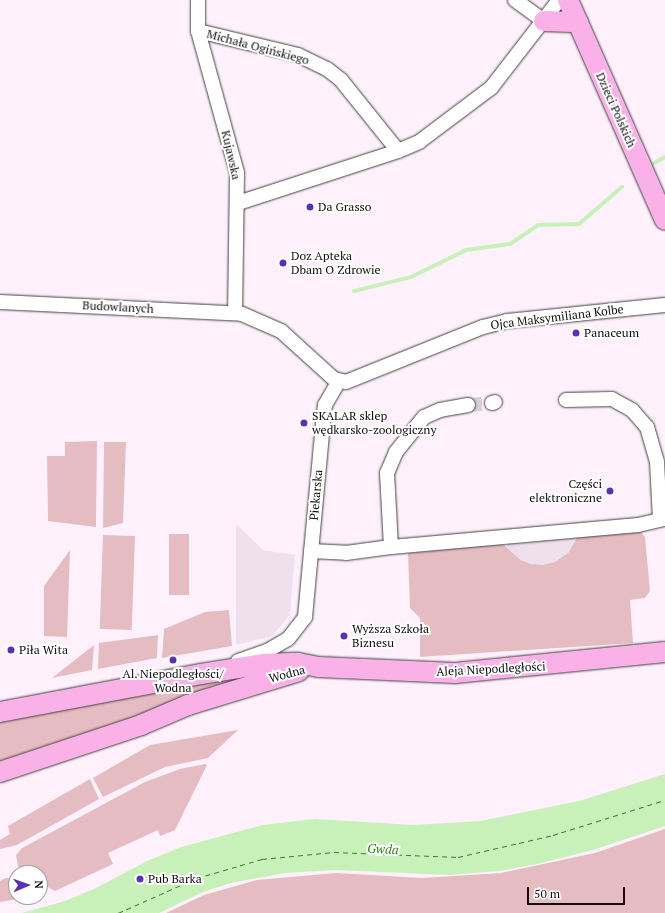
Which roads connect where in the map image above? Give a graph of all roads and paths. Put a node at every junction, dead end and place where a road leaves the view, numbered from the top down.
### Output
1 (198, 0) edge
2 (514, 0) edge
3 (559, 0) edge
4 (568, 0) edge
5 (544, 21) junction
6 (578, 22) junction
7 (198, 31) junction
8 (398, 151) junction
9 (238, 202) junction
10 (665, 220) edge
11 (0, 302) edge
12 (665, 305) edge
13 (235, 313) junction
14 (339, 381) junction
15 (566, 400) dead end
16 (468, 405) tunnel mouth
17 (663, 519) edge
18 (391, 548) junction
19 (311, 551) junction
20 (665, 652) edge
21 (240, 667) junction
22 (316, 667) junction
23 (201, 674) junction
24 (243, 687) junction
25 (1, 712) edge
26 (6, 771) edge

1 - 7 street, Kujawska
2 - 5 street
3 - 5 street
4 - 6 street, Dzieci Polskich
5 - 6 street
5 - 8 street
6 - 10 street, Dzieci Polskich
7 - 8 street, Michała Ogińskiego
7 - 9 street, Kujawska
8 - 9 street
9 - 13 street, Kujawska
11 - 13 street, Budowlanych
12 - 14 street, Ojca Maksymiliana Kolbe
13 - 14 street
14 - 19 street, Piekarska
15 - 17 street
16 - 18 street
17 - 18 street
18 - 19 street
19 - 23 street, Piekarska
20 - 22 street, Aleja Niepodległości
21 - 22 street, Wodna
21 - 23 street, Wodna
21 - 24 street
22 - 24 street, Wodna
23 - 25 street, Wodna
24 - 26 street, Wodna

